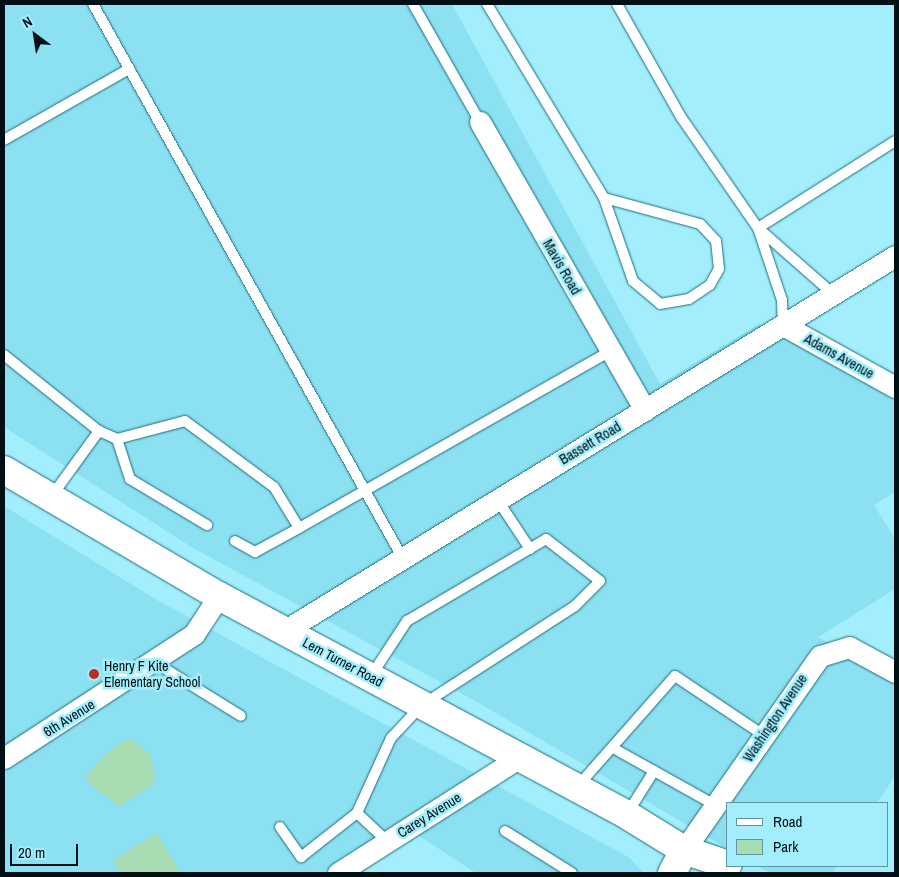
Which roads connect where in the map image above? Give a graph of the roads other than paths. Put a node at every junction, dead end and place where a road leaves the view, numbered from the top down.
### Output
1 (93, 4) edge
2 (413, 4) edge
3 (486, 4) edge
4 (617, 4) edge
5 (129, 69) junction
6 (480, 122) joint
7 (4, 140) edge
8 (895, 141) edge
9 (604, 198) junction
10 (758, 228) junction
11 (895, 256) edge
12 (833, 294) junction
13 (783, 325) junction
14 (610, 351) junction
15 (4, 354) edge
16 (895, 387) edge
17 (646, 410) junction
18 (99, 431) junction
19 (117, 438) junction
20 (4, 470) edge
21 (365, 488) junction
22 (49, 499) junction
23 (497, 499) junction
24 (207, 524) dead end
25 (299, 528) junction
26 (235, 541) dead end
27 (530, 549) junction
28 (402, 557) junction
29 (219, 596) junction
30 (284, 631) junction
31 (154, 662) junction
32 (895, 672) edge
33 (370, 677) junction
34 (422, 705) junction
35 (241, 716) dead end
36 (763, 735) junction
37 (613, 748) junction
38 (4, 758) edge
39 (520, 758) junction
40 (654, 770) junction
41 (576, 788) junction
42 (715, 805) junction
43 (357, 813) junction
44 (627, 815) junction
45 (280, 827) dead end
46 (505, 831) dead end
47 (388, 842) junction
48 (678, 862) edge
49 (726, 866) edge
50 (731, 867) edge
51 (338, 873) edge
52 (572, 873) edge
53 (704, 873) edge
54 (751, 873) edge

1 - 5 lane
2 - 6 lane
3 - 9 lane
4 - 10 lane
5 - 7 lane
5 - 21 lane
6 - 14 street, Mavis Road
8 - 10 lane
9 - 9 lane
10 - 12 lane
10 - 13 lane
11 - 12 street, Bassett Road
12 - 13 street, Bassett Road
13 - 16 street, Adams Avenue
13 - 17 street, Bassett Road
14 - 17 street, Mavis Road
14 - 21 lane
15 - 18 lane
17 - 23 street, Bassett Road
18 - 19 lane
18 - 22 lane
19 - 24 lane
19 - 25 lane
20 - 22 main road, Lem Turner Road
21 - 25 lane
21 - 28 lane
22 - 29 main road, Lem Turner Road
23 - 27 lane
23 - 28 street, Bassett Road
25 - 26 lane
27 - 33 lane
27 - 34 lane
28 - 30 street, Bassett Road
29 - 30 main road, Lem Turner Road
29 - 31 street, 6th Avenue
30 - 33 main road, Lem Turner Road
31 - 35 lane
31 - 38 street, 6th Avenue
32 - 36 street, Washington Avenue
33 - 34 main road, Lem Turner Road
34 - 39 main road, Lem Turner Road
34 - 43 lane
36 - 37 lane
36 - 42 street, Washington Avenue
37 - 40 lane
37 - 41 lane
39 - 41 main road, Lem Turner Road
39 - 47 street, Carey Avenue
40 - 42 lane
40 - 44 lane
41 - 44 main road, Lem Turner Road
42 - 48 street, Washington Avenue
43 - 45 lane
43 - 47 lane
44 - 48 main road, Lem Turner Road
46 - 52 lane
47 - 51 street, Carey Avenue
48 - 49 main road, Lem Turner Road
48 - 53 main road, Lem Turner Road
50 - 54 main road, Lem Turner Road

